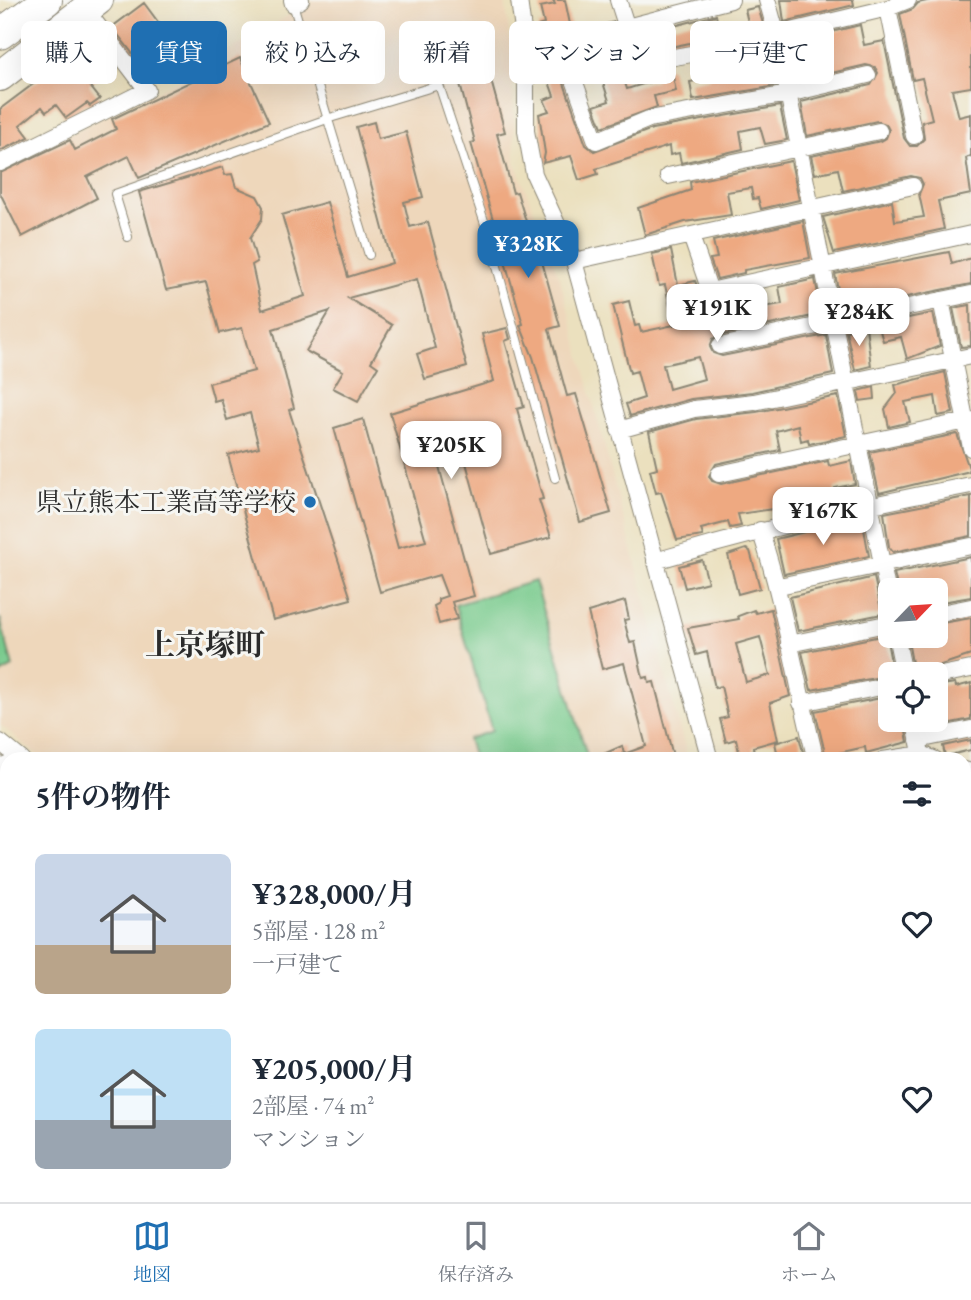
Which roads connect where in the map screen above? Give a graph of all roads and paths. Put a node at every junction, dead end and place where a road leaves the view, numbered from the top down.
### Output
1 (47, 0) edge
2 (519, 0) edge
3 (618, 0) edge
4 (731, 0) edge
5 (767, 0) edge
6 (908, 0) edge
7 (295, 1) edge
8 (92, 5) edge
9 (868, 6) edge
10 (888, 8) junction
11 (522, 21) edge
12 (624, 21) edge
13 (646, 21) edge
14 (773, 21) edge
15 (815, 21) edge
16 (0, 34) edge
17 (868, 75) dead end
18 (0, 76) edge
19 (526, 84) edge
20 (575, 84) edge
21 (786, 84) edge
22 (788, 94) junction
23 (330, 118) junction
24 (879, 131) dead end
25 (914, 136) dead end
26 (799, 149) junction
27 (0, 163) edge
28 (668, 176) dead end
29 (913, 186) dead end
30 (810, 208) junction
31 (971, 234) edge
32 (691, 236) junction
33 (128, 237) dead end
34 (369, 255) dead end
35 (574, 261) junction
36 (822, 265) junction
37 (971, 294) edge
38 (941, 300) junction
39 (834, 322) junction
40 (720, 346) dead end
41 (971, 356) edge
42 (953, 360) junction
43 (847, 383) junction
44 (968, 421) edge
45 (619, 430) junction
46 (859, 444) junction
47 (971, 448) edge
48 (719, 474) dead end
49 (555, 478) dead end
50 (971, 485) edge
51 (869, 504) junction
52 (760, 530) junction
53 (971, 546) edge
54 (655, 561) junction
55 (883, 565) junction
56 (885, 578) edge
57 (779, 586) junction
58 (971, 607) edge
59 (948, 612) edge
60 (878, 626) edge
61 (789, 644) junction
62 (971, 669) edge
63 (948, 674) edge
64 (878, 688) edge
65 (801, 703) junction
66 (971, 729) edge
67 (919, 732) edge
68 (926, 751) edge
69 (708, 752) edge
70 (814, 752) edge

1 - 16 highway
2 - 11 street
3 - 12 street
4 - 13 street
5 - 14 street
6 - 10 street
7 - 23 lane
8 - 18 highway
8 - 27 street
9 - 10 street
9 - 15 street
10 - 25 street
17 - 22 street
19 - 35 street
20 - 22 street
21 - 22 street
22 - 26 street
23 - 33 lane
23 - 34 lane
23 - 49 lane
24 - 26 street
26 - 28 street
26 - 30 street
29 - 30 street
30 - 32 street
30 - 36 street
31 - 36 street
32 - 35 street
32 - 36 street
35 - 45 street
36 - 39 street
37 - 38 street
38 - 39 street
38 - 42 street
39 - 40 street
39 - 43 street
41 - 42 street
42 - 43 street
42 - 44 street
43 - 45 street
43 - 46 street
44 - 46 street
44 - 47 street
45 - 54 street
46 - 48 street
46 - 51 street
50 - 51 street
51 - 52 street
51 - 55 street
52 - 54 street
52 - 57 street
53 - 55 street
54 - 69 street
55 - 56 street
55 - 57 street
57 - 61 street
58 - 59 street
60 - 61 street
61 - 65 street
62 - 63 street
64 - 65 street
65 - 70 street
66 - 68 street
67 - 68 street

